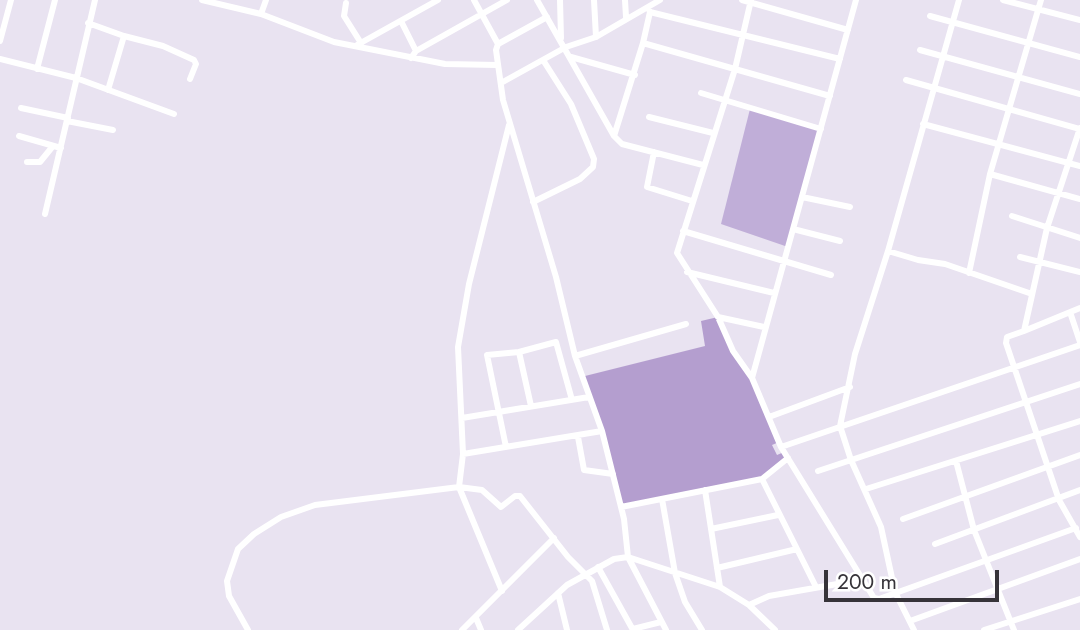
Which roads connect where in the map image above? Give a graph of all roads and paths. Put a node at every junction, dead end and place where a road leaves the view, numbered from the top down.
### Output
1 (11, 0) edge
2 (55, 0) edge
3 (95, 0) edge
4 (202, 0) edge
5 (266, 0) edge
6 (438, 0) edge
7 (474, 0) edge
8 (507, 0) edge
9 (537, 0) edge
10 (560, 0) edge
11 (594, 0) edge
12 (625, 0) edge
13 (660, 0) edge
14 (742, 0) edge
15 (856, 0) edge
16 (959, 0) edge
17 (1003, 0) edge
18 (1041, 0) edge
19 (751, 1) edge
20 (346, 3) dead end
21 (1039, 9) junction
22 (649, 10) junction
23 (261, 14) junction
24 (482, 14) junction
25 (930, 16) dead end
26 (547, 17) junction
27 (626, 17) junction
28 (1080, 20) edge
29 (401, 21) junction
30 (88, 23) junction
31 (952, 23) junction
32 (848, 30) junction
33 (124, 36) junction
34 (743, 36) junction
35 (596, 37) junction
36 (561, 40) junction
37 (0, 41) edge
38 (1029, 41) junction
39 (643, 43) junction
40 (359, 44) junction
41 (498, 44) junction
42 (565, 47) junction
43 (920, 50) dead end
44 (416, 51) junction
45 (571, 57) junction
46 (943, 57) junction
47 (1080, 57) edge
48 (411, 58) junction
49 (0, 59) edge
50 (840, 59) junction
51 (543, 60) junction
52 (498, 65) junction
53 (37, 69) junction
54 (735, 69) junction
55 (635, 75) junction
56 (76, 78) junction
57 (1019, 78) junction
58 (190, 79) dead end
59 (906, 80) dead end
60 (501, 83) junction
61 (934, 87) junction
62 (108, 90) junction
63 (701, 93) dead end
64 (1080, 94) edge
65 (830, 96) junction
66 (723, 101) junction
67 (21, 108) dead end
68 (1012, 109) junction
69 (174, 114) dead end
70 (649, 117) dead end
71 (67, 120) junction
72 (510, 123) junction
73 (923, 124) junction
74 (821, 129) junction
75 (1080, 129) edge
76 (113, 130) dead end
77 (713, 133) junction
78 (19, 136) dead end
79 (614, 136) junction
80 (1001, 144) junction
81 (57, 147) junction
82 (654, 152) junction
83 (27, 162) dead end
84 (1066, 162) junction
85 (703, 165) junction
86 (1080, 166) edge
87 (990, 174) junction
88 (1058, 193) junction
89 (802, 197) junction
90 (1080, 199) edge
91 (692, 201) junction
92 (533, 202) junction
93 (850, 207) dead end
94 (45, 214) dead end
95 (1012, 216) dead end
96 (1047, 228) junction
97 (793, 229) junction
98 (683, 231) junction
99 (1080, 237) edge
100 (840, 241) dead end
101 (888, 251) junction
102 (1020, 257) dead end
103 (1041, 260) junction
104 (783, 262) junction
105 (687, 272) junction
106 (1080, 272) edge
107 (970, 273) junction
108 (831, 275) dead end
109 (774, 293) junction
110 (1032, 294) junction
111 (1080, 308) edge
112 (1070, 312) junction
113 (718, 317) junction
114 (686, 324) dead end
115 (764, 327) junction
116 (1024, 331) junction
117 (1080, 344) edge
118 (519, 352) junction
119 (575, 356) junction
120 (1014, 370) junction
121 (752, 378) junction
122 (1080, 384) edge
123 (850, 387) junction
124 (589, 397) junction
125 (572, 400) junction
126 (1025, 402) junction
127 (531, 406) junction
128 (500, 411) junction
129 (769, 417) junction
130 (462, 418) junction
131 (1080, 421) edge
132 (840, 426) junction
133 (602, 431) junction
134 (1037, 436) junction
135 (578, 437) junction
136 (506, 447) junction
137 (781, 447) junction
138 (463, 454) junction
139 (1080, 455) edge
140 (788, 458) junction
141 (850, 460) junction
142 (956, 461) junction
143 (1048, 467) junction
144 (818, 471) dead end
145 (613, 474) junction
146 (762, 479) junction
147 (459, 487) junction
148 (866, 489) junction
149 (705, 490) junction
150 (1080, 490) edge
151 (966, 496) junction
152 (662, 499) junction
153 (1059, 500) junction
154 (621, 507) junction
155 (778, 515) junction
156 (904, 519) dead end
157 (1076, 528) junction
158 (710, 529) junction
159 (974, 530) junction
160 (1080, 537) edge
161 (555, 538) junction
162 (934, 544) dead end
163 (797, 550) junction
164 (628, 557) junction
165 (1080, 559) edge
166 (985, 560) junction
167 (598, 566) junction
168 (717, 568) junction
169 (586, 573) junction
170 (675, 573) junction
171 (860, 580) junction
172 (720, 587) junction
173 (816, 587) junction
174 (996, 589) junction
175 (502, 592) junction
176 (558, 593) junction
177 (895, 593) junction
178 (1080, 599) edge
179 (749, 605) junction
180 (476, 618) junction
181 (1009, 620) junction
182 (910, 621) junction
183 (661, 622) junction
184 (519, 629) edge
185 (633, 629) edge
186 (248, 630) edge
187 (462, 630) edge
188 (481, 630) edge
189 (568, 630) edge
190 (607, 630) edge
191 (666, 630) edge
192 (702, 630) edge
193 (775, 630) edge
194 (914, 630) edge
195 (984, 630) edge
196 (1014, 630) edge

1 - 37 street
2 - 53 street
3 - 30 street
4 - 23 street
5 - 23 street
6 - 29 street
7 - 24 street
8 - 24 street
9 - 26 street
10 - 36 street
11 - 35 street
12 - 27 street
13 - 22 street
14 - 19 street
15 - 32 street
16 - 31 street
17 - 21 street
18 - 21 street
19 - 32 street
19 - 34 street
20 - 40 street
21 - 28 street
21 - 38 street
22 - 27 street
22 - 34 street
22 - 39 street
23 - 40 street
24 - 41 street
24 - 44 street
25 - 31 street
26 - 36 street
26 - 41 street
27 - 35 street
29 - 40 street
29 - 44 street
30 - 33 street
30 - 56 street
31 - 38 street
31 - 46 street
32 - 50 street
33 - 58 street
33 - 62 street
34 - 50 street
34 - 54 street
35 - 42 street
36 - 42 street
38 - 47 street
38 - 57 street
39 - 54 street
39 - 55 street
40 - 48 street
41 - 52 street
42 - 45 street
42 - 51 street
43 - 46 street
44 - 48 street
45 - 55 street
45 - 79 street
46 - 57 street
46 - 61 street
48 - 52 street
49 - 53 street
50 - 65 street
51 - 60 street
51 - 92 street
52 - 60 street
53 - 56 street
54 - 65 street
54 - 66 street
55 - 79 street
56 - 62 street
56 - 71 street
57 - 64 street
57 - 68 street
59 - 61 street
60 - 72 street
61 - 68 street
61 - 73 street
62 - 69 street
63 - 66 street
65 - 74 street
66 - 74 street
66 - 77 street
67 - 71 street
68 - 75 street
68 - 80 street
70 - 77 street
71 - 76 street
71 - 81 street
72 - 92 street
72 - 130 street
73 - 80 street
73 - 101 street
74 - 89 street
75 - 84 street
77 - 85 street
78 - 81 street
79 - 82 street
80 - 84 street
80 - 87 street
81 - 83 street
81 - 94 street
82 - 85 street
82 - 91 street
84 - 86 street
84 - 88 street
85 - 91 street
87 - 88 street
87 - 107 street
88 - 90 street
88 - 96 street
89 - 93 street
89 - 97 street
91 - 98 street
92 - 119 street
95 - 96 street
96 - 99 street
96 - 103 street
97 - 100 street
97 - 104 street
98 - 104 street
98 - 105 street
101 - 107 street
101 - 123 street
102 - 103 street
103 - 106 street
103 - 110 street
104 - 108 street
104 - 109 street
105 - 109 street
105 - 113 street
107 - 110 street
109 - 115 street
110 - 116 street
111 - 112 street
112 - 116 street
112 - 117 street
113 - 115 street
113 - 121 street
114 - 119 street
115 - 121 street
116 - 120 street
117 - 120 street
118 - 125 street
118 - 127 street
118 - 128 street
119 - 124 street
120 - 126 street
120 - 132 street
121 - 129 street
122 - 126 street
123 - 129 street
123 - 132 street
124 - 125 street
124 - 133 street
125 - 127 street
126 - 134 street
126 - 141 street
127 - 128 street
128 - 130 street
128 - 136 street
129 - 137 street
130 - 138 street
131 - 134 street
132 - 137 street
132 - 141 street
133 - 135 street
133 - 145 street
134 - 142 street
134 - 143 street
135 - 136 street
135 - 145 street
136 - 138 street
137 - 140 street
138 - 147 street
139 - 143 street
140 - 146 street
140 - 171 street
141 - 144 street
141 - 148 street
142 - 148 street
142 - 151 street
143 - 151 street
143 - 153 street
145 - 154 street
146 - 149 street
146 - 155 street
147 - 161 street
147 - 175 street
147 - 186 street
148 - 177 street
149 - 152 street
149 - 158 street
150 - 153 street
151 - 156 street
151 - 159 street
152 - 154 street
152 - 170 street
153 - 157 street
153 - 159 street
154 - 164 street
155 - 158 street
155 - 163 street
157 - 160 street
157 - 166 street
158 - 168 street
159 - 162 street
159 - 166 street
161 - 169 street
161 - 175 street
163 - 168 street
163 - 173 street
164 - 167 street
164 - 170 street
164 - 183 street
165 - 174 street
166 - 174 street
166 - 177 street
167 - 169 street
167 - 185 street
168 - 172 street
169 - 176 street
169 - 190 street
170 - 172 street
170 - 192 street
171 - 173 street
171 - 177 street
172 - 179 street
173 - 179 street
174 - 181 street
174 - 182 street
175 - 180 street
176 - 184 street
176 - 189 street
177 - 182 street
178 - 181 street
179 - 193 street
180 - 187 street
180 - 188 street
181 - 195 street
181 - 196 street
182 - 194 street
183 - 185 street
183 - 191 street

